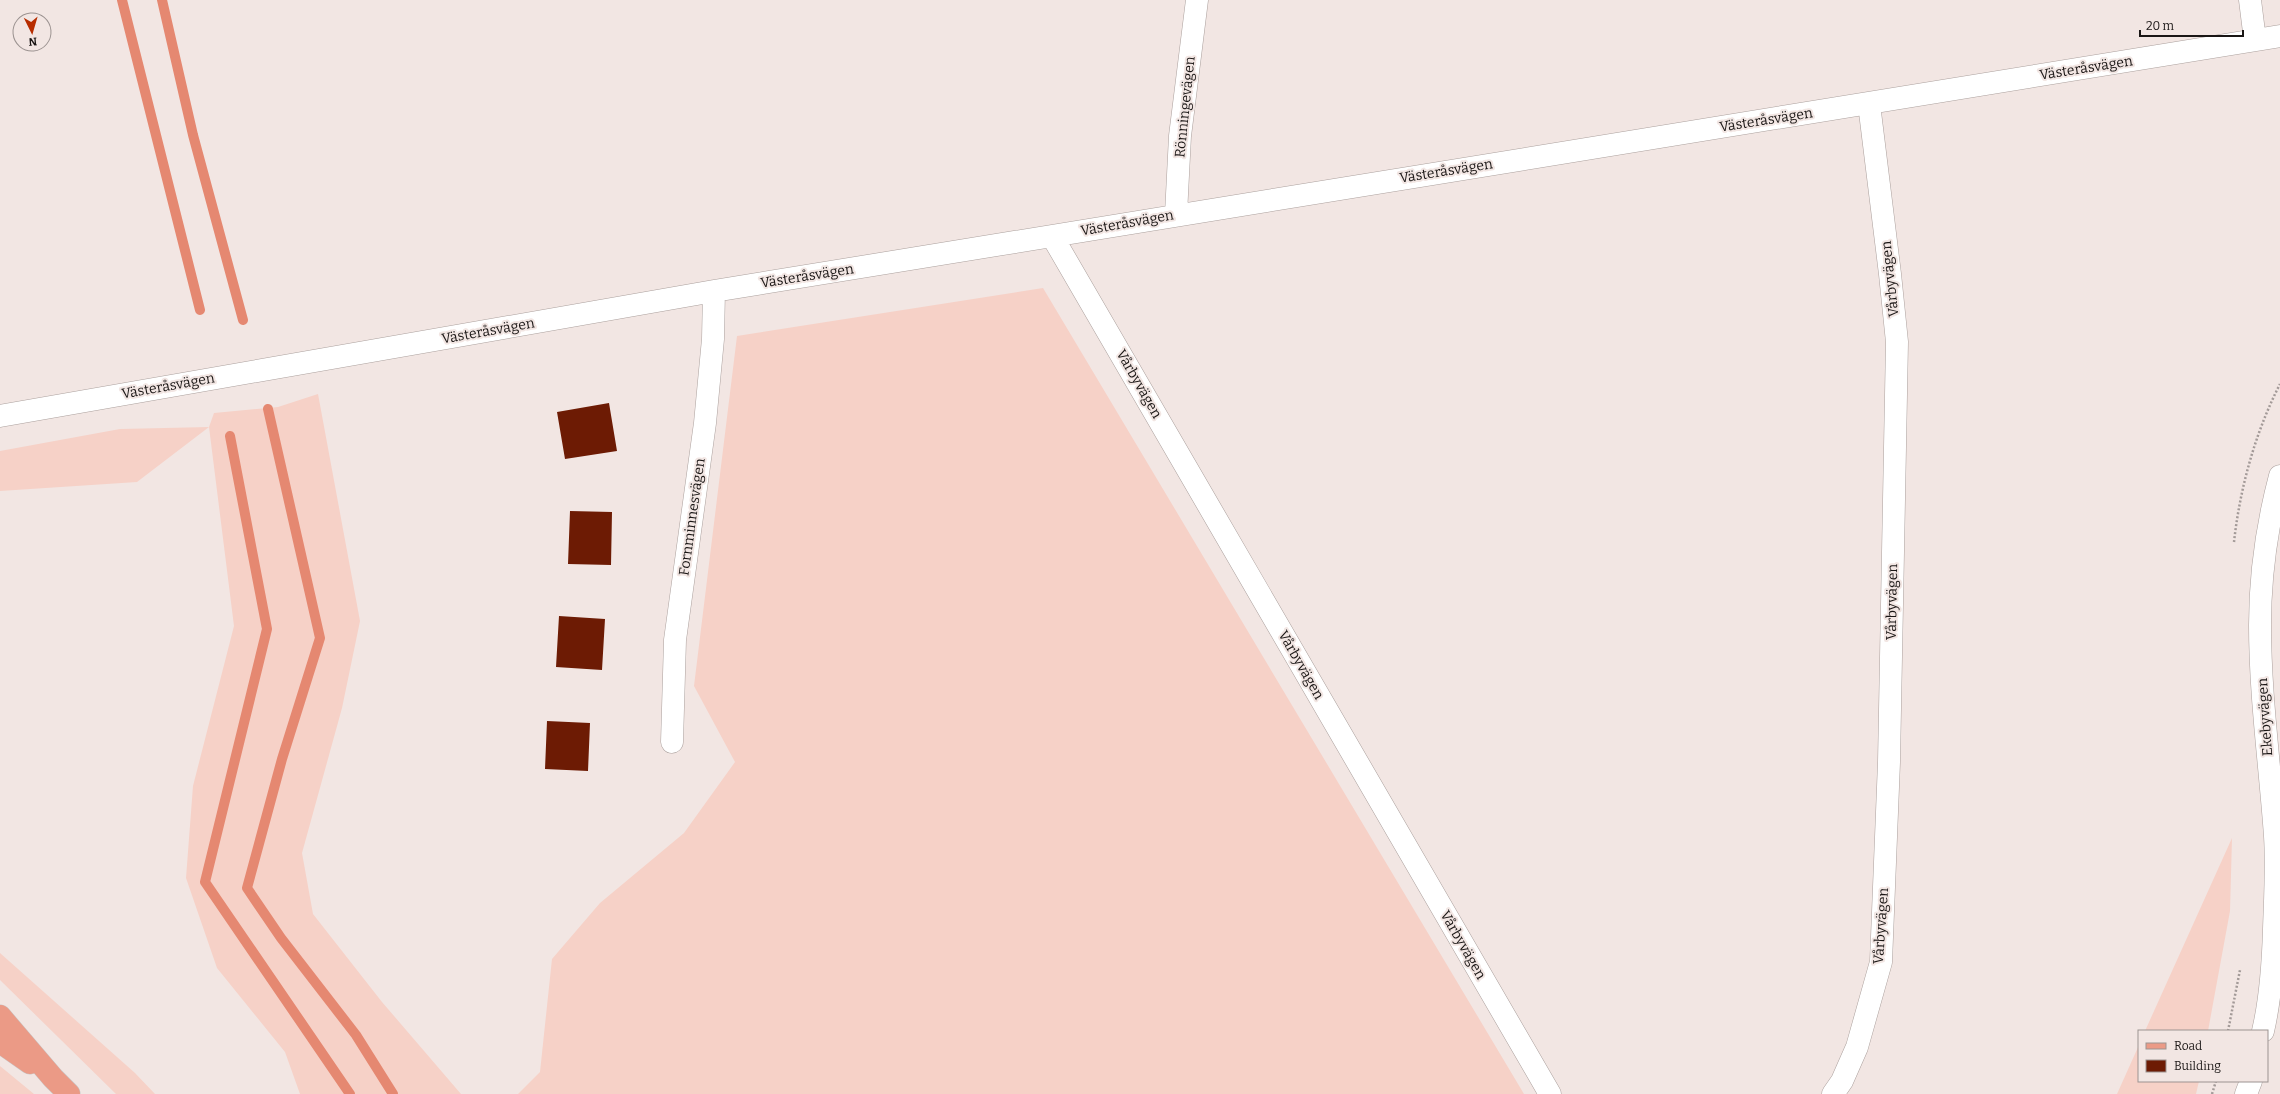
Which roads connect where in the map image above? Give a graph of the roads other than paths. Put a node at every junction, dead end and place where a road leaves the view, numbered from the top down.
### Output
1 (1197, 0) edge
2 (2250, 0) edge
3 (2280, 36) edge
4 (2255, 40) junction
5 (1869, 104) junction
6 (1176, 214) junction
7 (1052, 236) junction
8 (714, 291) junction
9 (0, 416) edge
10 (2280, 476) edge
11 (672, 742) dead end
12 (0, 1016) edge
13 (2263, 1030) edge
14 (0, 1042) edge
15 (53, 1078) junction
16 (2251, 1082) edge
17 (70, 1094) edge
18 (1550, 1094) edge
19 (1833, 1094) edge
20 (2246, 1094) edge

1 - 6 street, Rönningevägen
2 - 4 street
3 - 4 street, Västeråsvägen
4 - 5 street, Västeråsvägen
5 - 6 street, Västeråsvägen
5 - 19 street, Vårbyvägen
6 - 7 street, Västeråsvägen
7 - 8 street, Västeråsvägen
7 - 18 street, Vårbyvägen
8 - 9 street, Västeråsvägen
8 - 11 street, Fornminnesvägen
10 - 13 street, Ekebyvägen
12 - 15 main road
14 - 15 main road
15 - 17 main road
16 - 20 street

